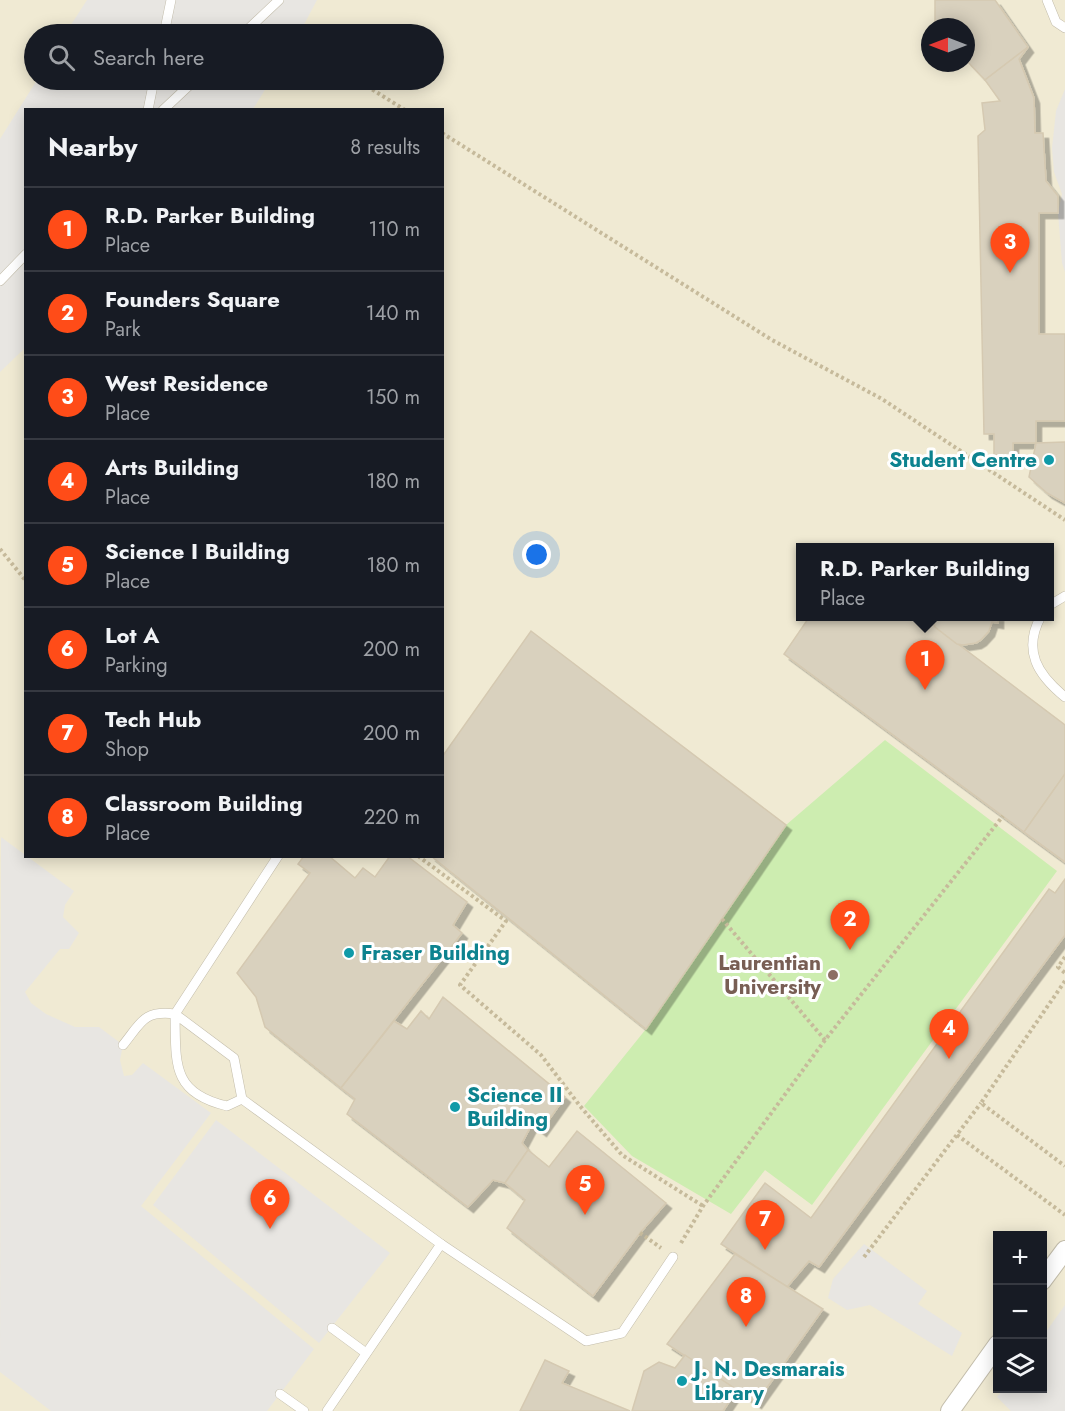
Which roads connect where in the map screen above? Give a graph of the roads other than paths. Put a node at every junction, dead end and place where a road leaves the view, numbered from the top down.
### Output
1 (171, 0) edge
2 (279, 0) edge
3 (1047, 0) edge
4 (166, 24) edge
5 (254, 24) edge
6 (1065, 28) edge
7 (152, 90) edge
8 (184, 90) edge
9 (148, 108) edge
10 (165, 108) edge
11 (24, 256) edge
12 (0, 281) edge
13 (1038, 621) edge
14 (1065, 697) edge
15 (277, 858) edge
16 (175, 1014) junction
17 (123, 1046) dead end
18 (242, 1099) junction
19 (441, 1244) junction
20 (1065, 1250) edge
21 (673, 1257) road end
22 (1047, 1274) edge
23 (332, 1328) dead end
24 (993, 1351) edge
25 (366, 1353) junction
26 (280, 1394) dead end
27 (303, 1411) edge
28 (327, 1411) edge
29 (950, 1411) edge

1 - 4 lane
2 - 5 lane
3 - 6 lane
7 - 9 lane
8 - 10 lane
11 - 12 lane
13 - 14 lane
15 - 16 lane
16 - 17 lane
16 - 18 lane
16 - 18 lane
18 - 19 lane
19 - 21 lane
19 - 25 lane
20 - 22 street
23 - 25 lane
24 - 29 street
25 - 28 lane
26 - 27 lane

